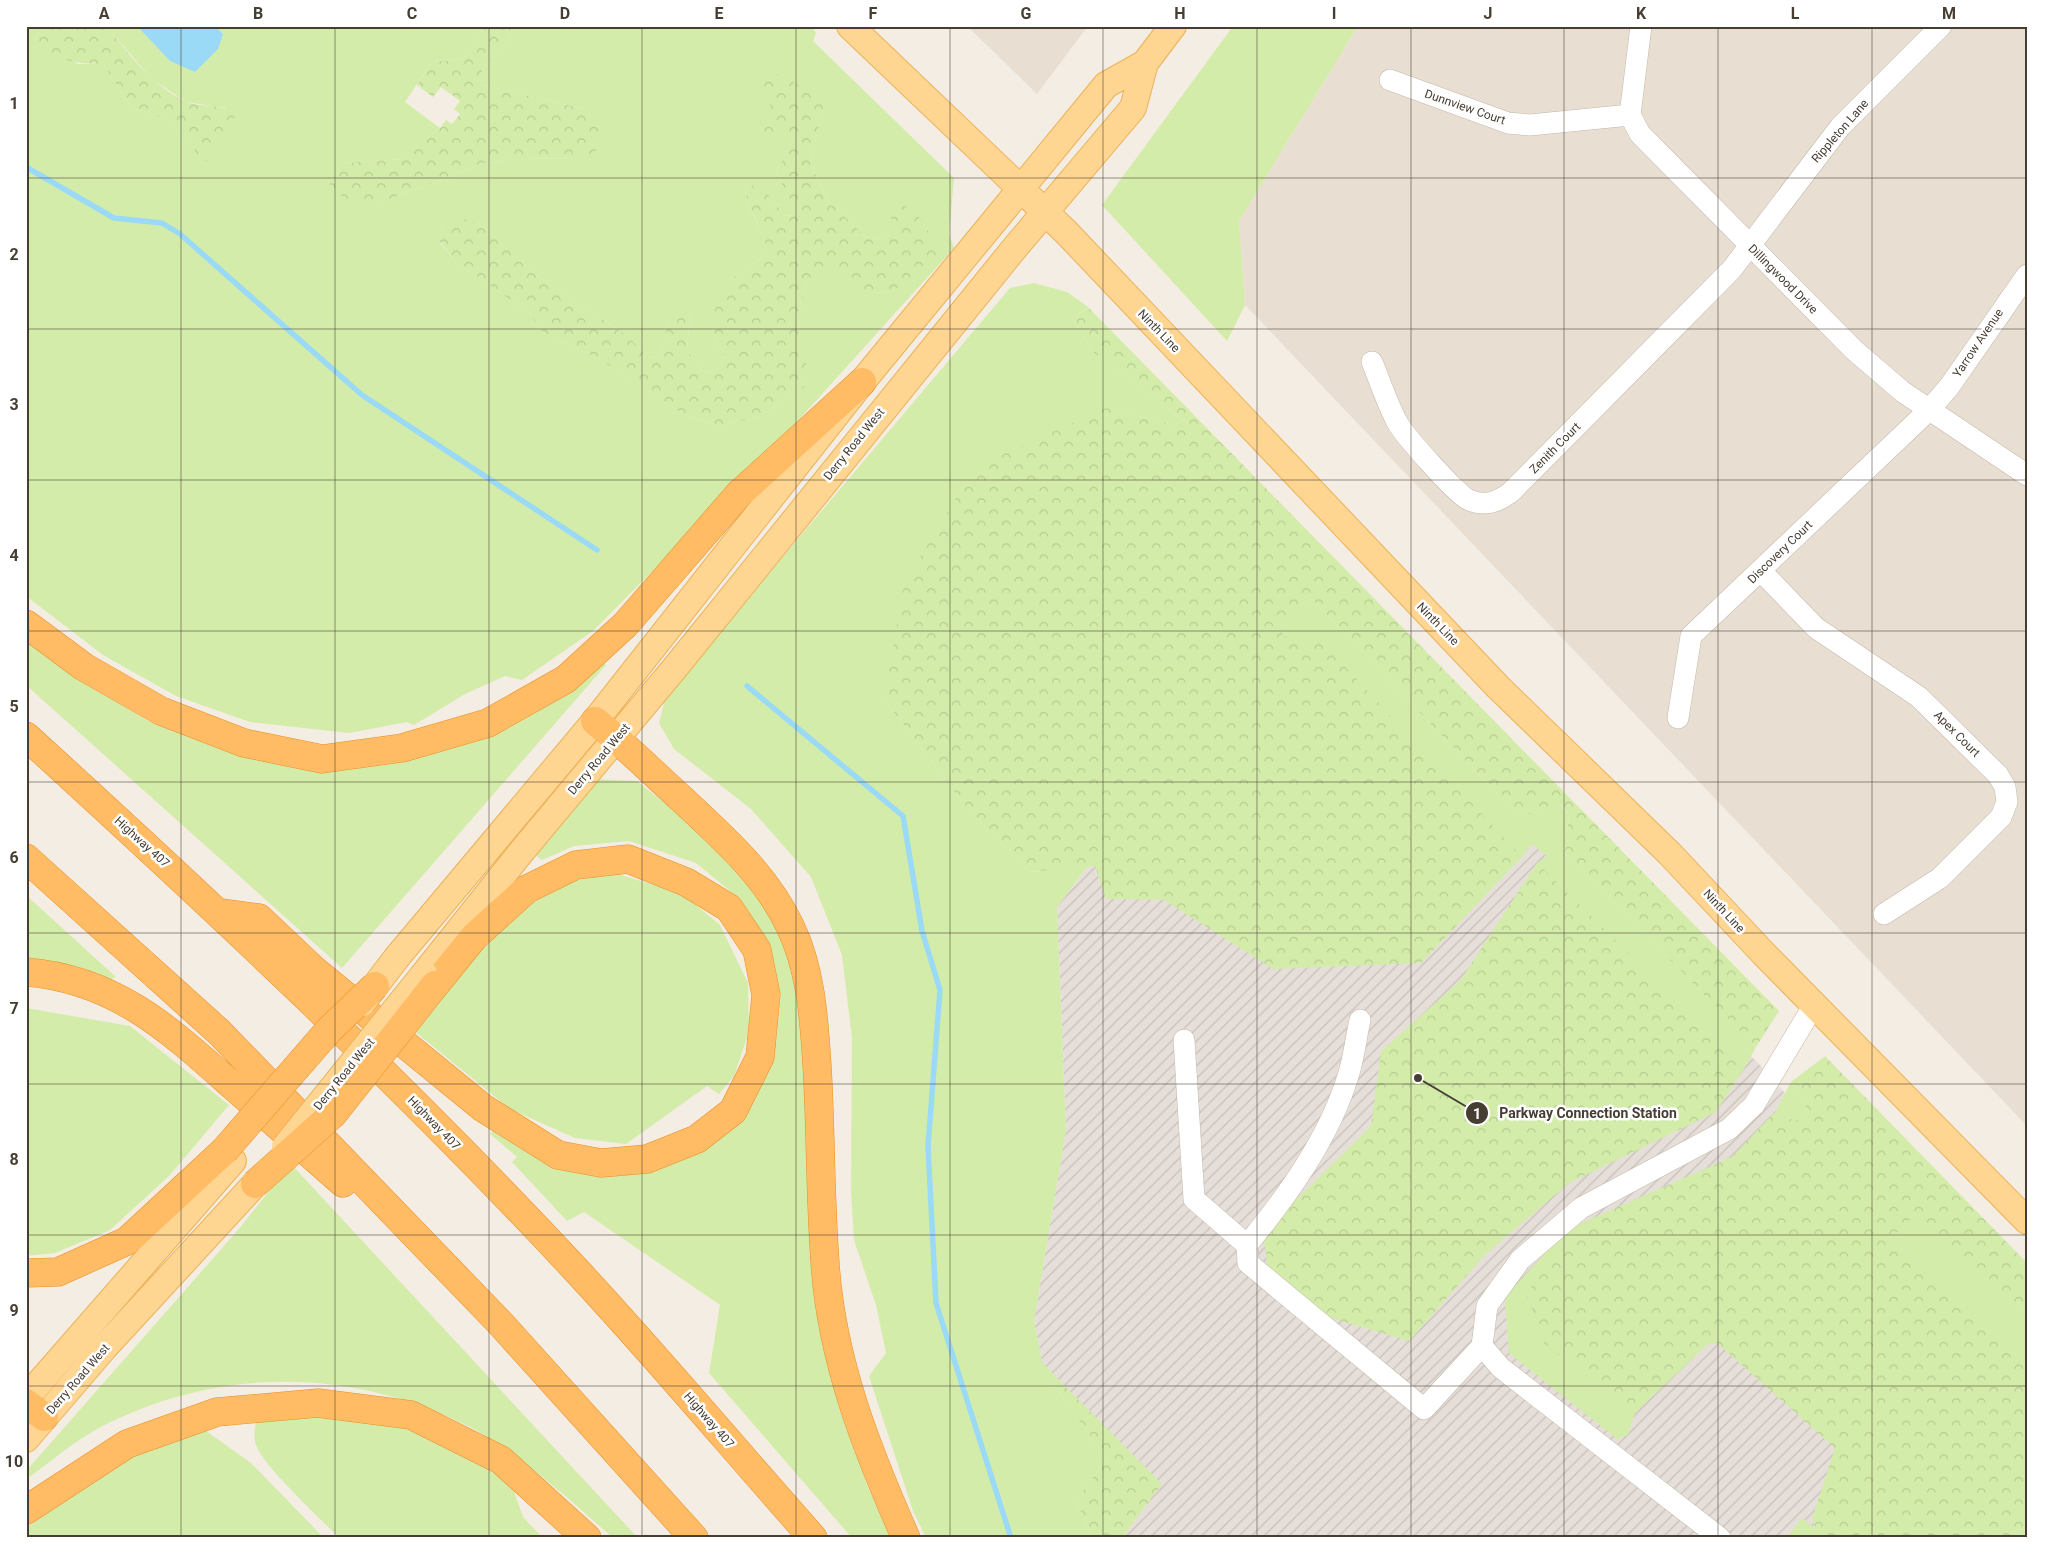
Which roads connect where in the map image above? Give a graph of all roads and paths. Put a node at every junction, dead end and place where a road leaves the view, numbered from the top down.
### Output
1 (850, 26) edge
2 (1173, 26) edge
3 (1641, 26) edge
4 (1940, 26) edge
5 (1145, 63) junction
6 (1390, 80) dead end
7 (1630, 115) junction
8 (1022, 190) junction
9 (1044, 211) junction
10 (1750, 246) junction
11 (2027, 275) edge
12 (1372, 362) dead end
13 (862, 382) junction
14 (1929, 410) junction
15 (2027, 475) edge
16 (1761, 571) junction
17 (26, 624) edge
18 (1678, 718) dead end
19 (595, 721) junction
20 (26, 736) edge
21 (616, 739) junction
22 (26, 858) edge
23 (221, 913) junction
24 (1884, 914) dead end
25 (26, 972) edge
26 (429, 979) junction
27 (375, 986) joint
28 (1814, 1005) junction
29 (1360, 1020) dead end
30 (1184, 1040) dead end
31 (229, 1156) junction
32 (254, 1184) joint
33 (2027, 1221) edge
34 (1247, 1245) junction
35 (26, 1273) edge
36 (501, 1324) junction
37 (1482, 1346) junction
38 (32, 1406) edge
39 (26, 1439) edge
40 (26, 1510) edge
41 (587, 1538) edge
42 (694, 1538) edge
43 (812, 1538) edge
44 (906, 1538) edge
45 (1720, 1538) edge

1 - 8 main road, Ninth Line
2 - 5 main road, Derry Road West
3 - 7 street
4 - 10 street, Rippleton Lane
5 - 8 main road, Derry Road West
5 - 9 main road, Derry Road West
6 - 7 street, Dunnview Court
7 - 10 street, Dillingwood Drive
8 - 9 main road, Ninth Line
8 - 13 main road, Derry Road West
9 - 21 main road, Derry Road West
9 - 28 main road, Ninth Line
10 - 12 street, Zenith Court
10 - 14 street, Dillingwood Drive
11 - 14 street, Yarrow Avenue
13 - 17 highway
13 - 19 main road, Derry Road West
14 - 15 street, Dillingwood Drive
14 - 16 street, Discovery Court
16 - 18 street, Discovery Court
16 - 24 street, Apex Court
19 - 21 highway
19 - 27 main road, Derry Road West, bridge
20 - 23 highway, Highway 407
21 - 26 main road, Derry Road West
21 - 44 highway
22 - 36 highway
23 - 26 highway
23 - 43 highway, Highway 407
25 - 36 highway
26 - 32 highway, bridge
27 - 31 highway, bridge
28 - 33 main road, Ninth Line
28 - 37 street
29 - 34 street
30 - 34 street
31 - 35 highway
31 - 38 main road, Derry Road West
32 - 38 main road, Derry Road West
34 - 37 street
36 - 42 highway
37 - 45 street
38 - 39 main road, Derry Road West
40 - 41 highway

